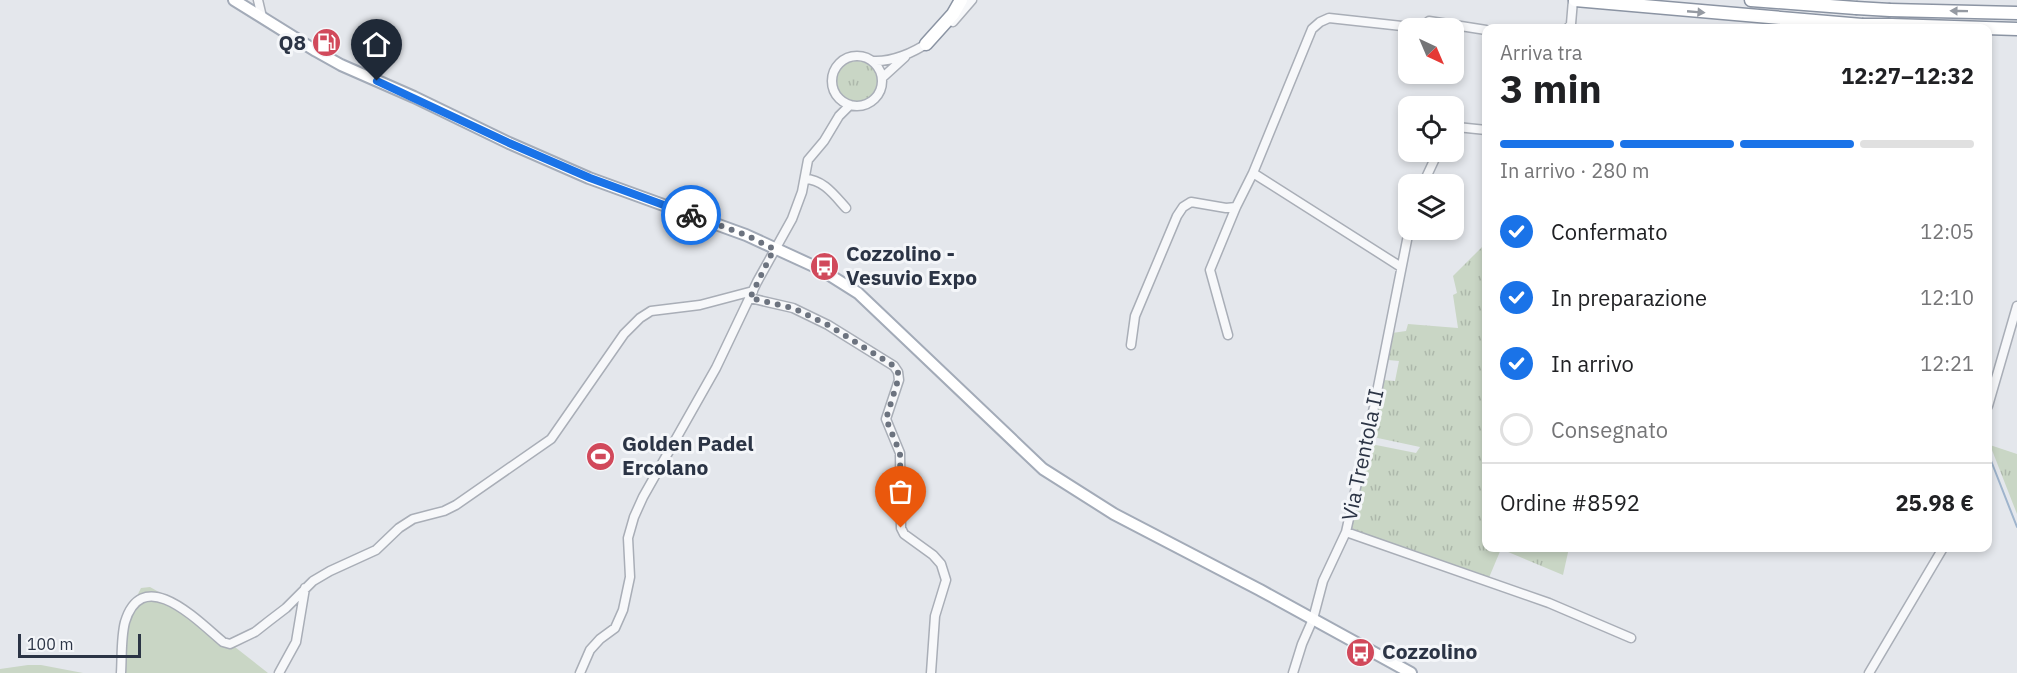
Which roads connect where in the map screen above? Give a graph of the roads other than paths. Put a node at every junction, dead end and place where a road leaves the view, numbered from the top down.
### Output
1 (234, 0) edge
2 (258, 0) edge
3 (961, 0) edge
4 (972, 0) edge
5 (1574, 0) edge
6 (1751, 0) edge
7 (1871, 0) edge
8 (2017, 13) edge
9 (262, 17) junction
10 (1570, 24) edge
11 (1850, 24) edge
12 (1877, 24) edge
13 (1992, 28) edge
14 (1482, 29) edge
15 (2017, 29) edge
16 (926, 44) junction
17 (910, 53) junction
18 (873, 61) junction
19 (882, 78) junction
20 (838, 98) junction
21 (850, 105) junction
22 (839, 116) junction
23 (1464, 128) edge
24 (1482, 130) edge
25 (1253, 173) junction
26 (805, 179) junction
27 (1236, 207) junction
28 (846, 208) dead end
29 (1407, 240) edge
30 (774, 249) junction
31 (1401, 267) junction
32 (752, 294) junction
33 (2017, 306) edge
34 (2014, 331) edge
35 (1228, 335) dead end
36 (1131, 345) dead end
37 (1992, 394) edge
38 (1346, 532) junction
39 (1941, 552) edge
40 (305, 588) junction
41 (1313, 619) junction
42 (1631, 638) dead end
43 (121, 673) edge
44 (279, 673) edge
45 (580, 673) edge
46 (931, 673) edge
47 (1293, 673) edge
48 (1411, 673) edge
49 (1869, 673) edge

1 - 9 main road
2 - 9 street
3 - 16 highway
4 - 16 street
5 - 10 street
5 -> 11 highway, bridge
8 -> 6 highway, bridge
7 - 12 street
9 - 30 main road
13 -> 15 highway, bridge
14 - 25 street
16 - 17 street
17 - 18 street
17 - 19 street
18 - 19 street
18 - 20 street
19 - 21 street
20 - 21 street
20 - 22 street
21 - 22 street
22 - 26 street
23 - 24 street
25 - 27 street
25 - 31 street
26 - 28 street
26 - 30 street
27 - 35 street
27 - 36 street
29 - 31 street, Via Trentola II
30 - 32 street
30 - 41 main road
31 - 38 street, Via Trentola II
32 - 40 street
32 - 45 street
32 - 46 street
33 - 34 street
34 - 37 street
38 - 41 street, Via Trentola II
38 - 42 street
39 - 49 street
40 - 43 street
40 - 44 street
41 - 47 street, Via Trentola II
41 - 48 main road

